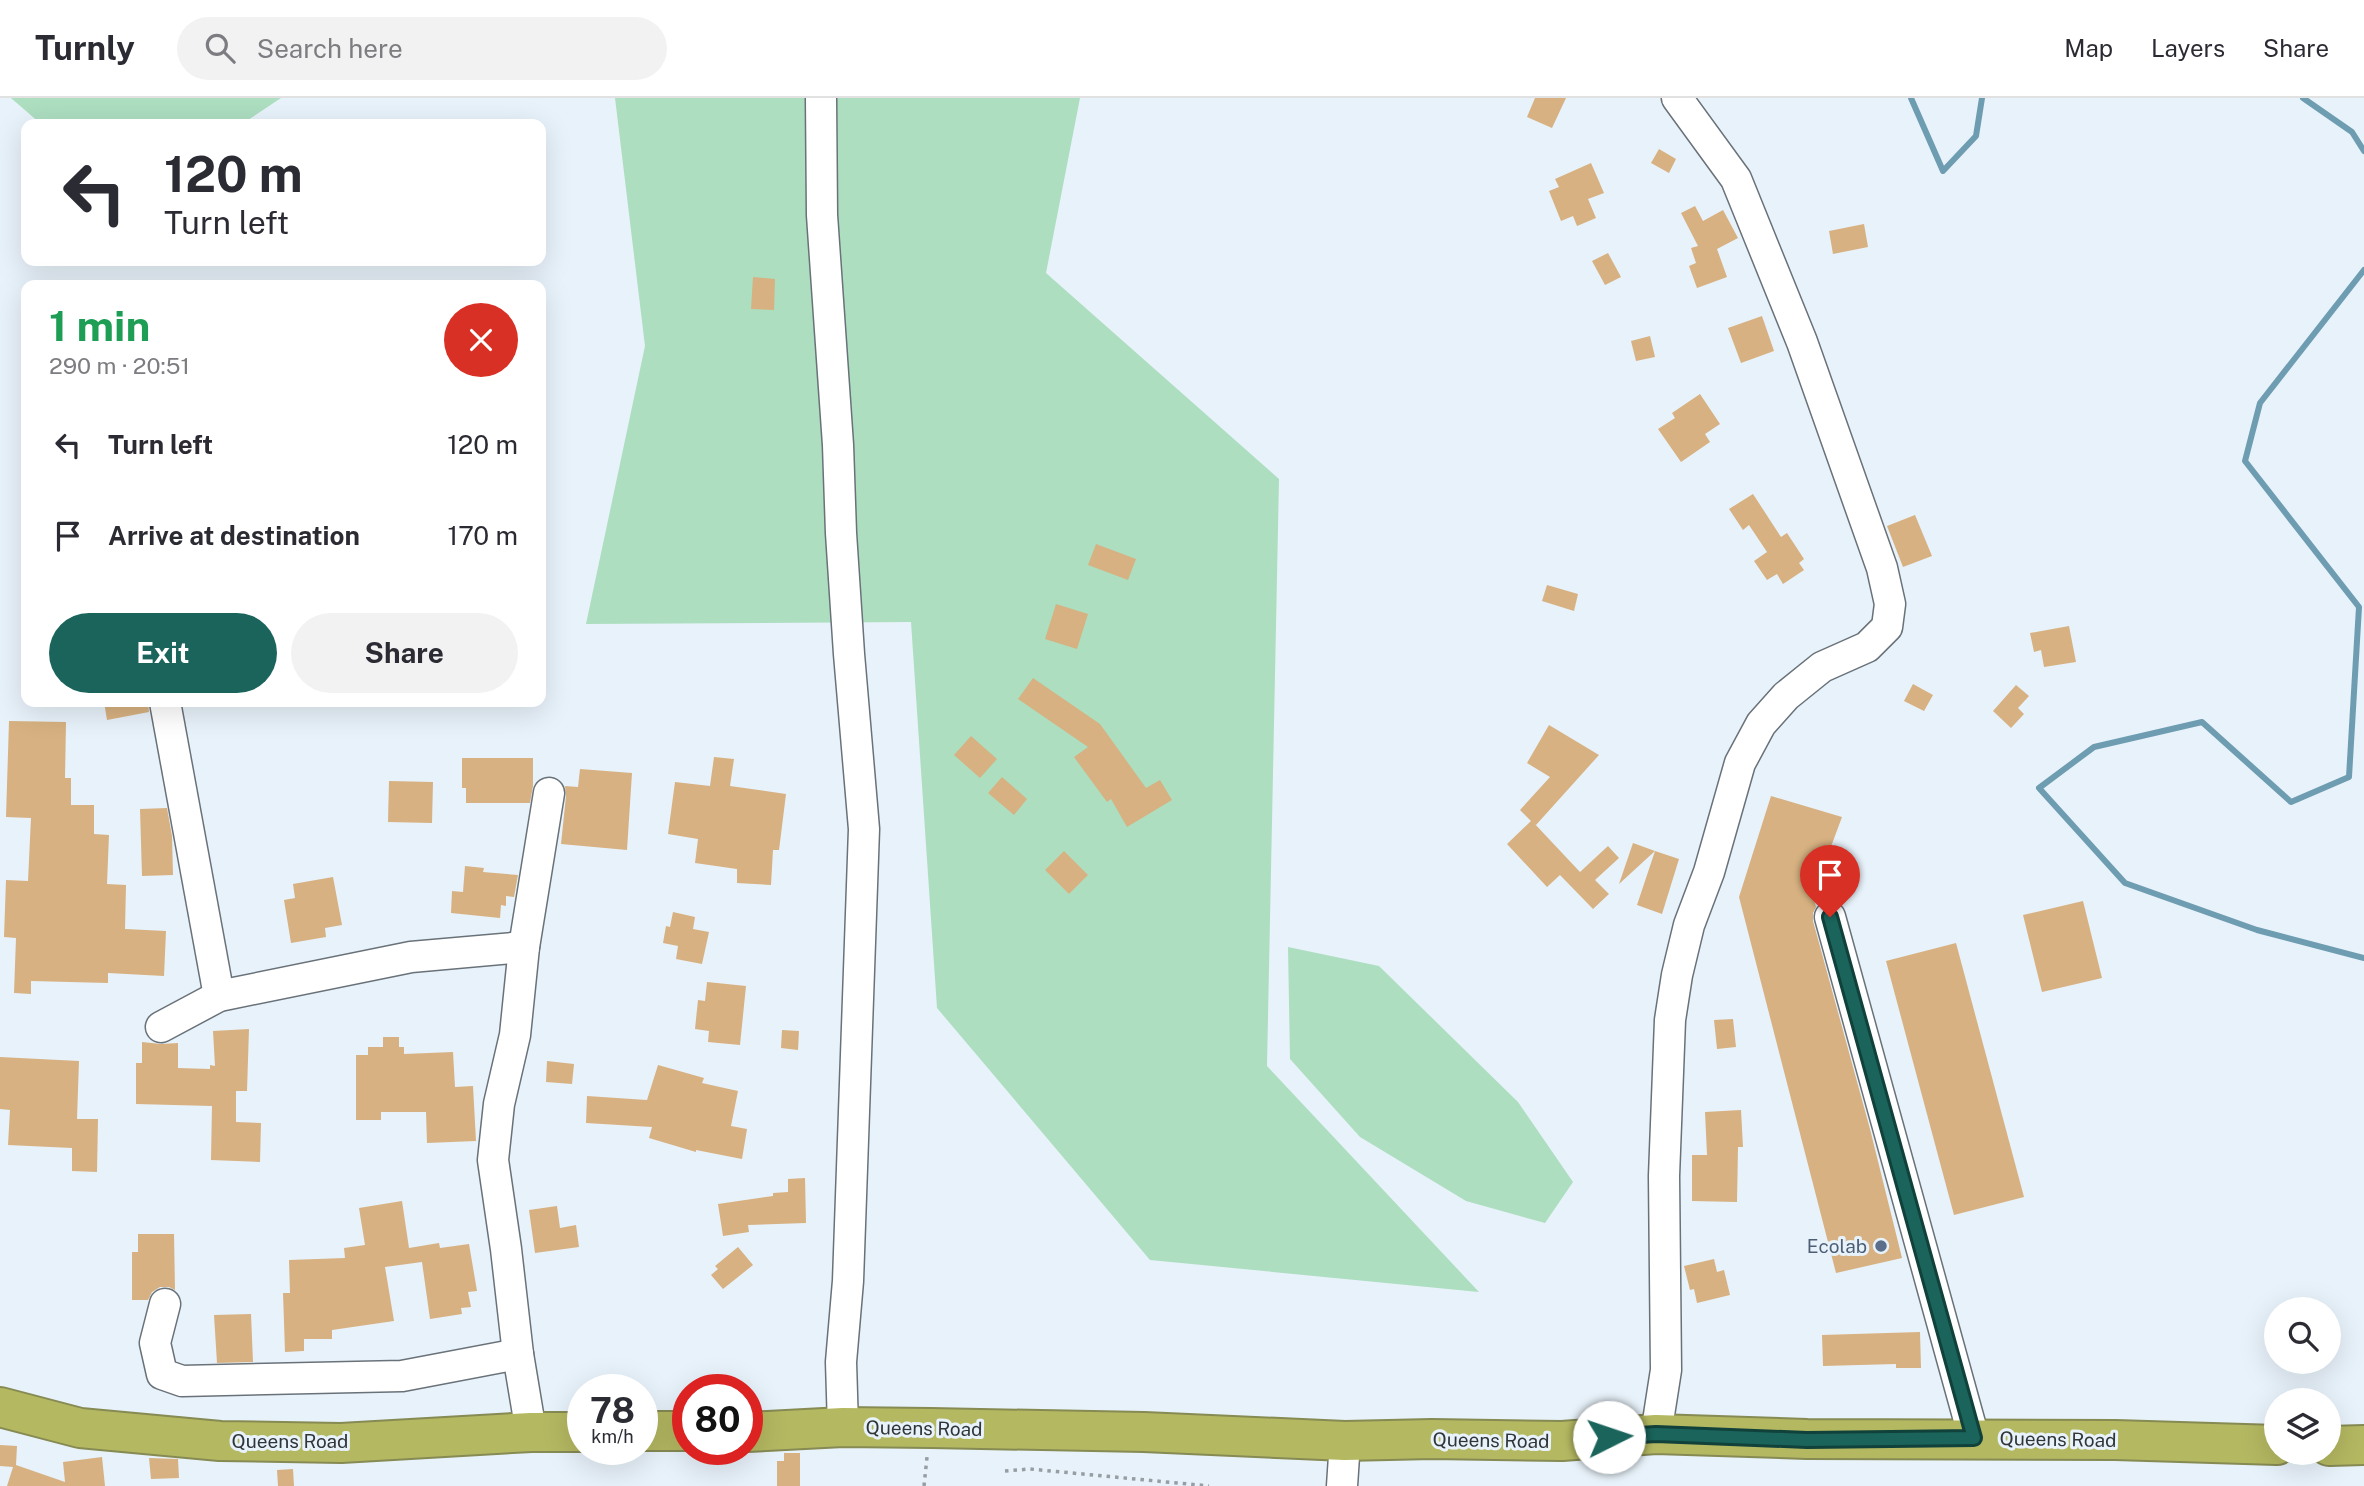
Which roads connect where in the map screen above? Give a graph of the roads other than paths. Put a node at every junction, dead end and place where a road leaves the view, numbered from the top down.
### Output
1 (821, 98) edge
2 (1677, 98) edge
3 (165, 707) edge
4 (550, 793) dead end
5 (1830, 917) dead end
6 (524, 947) junction
7 (219, 996) junction
8 (161, 1027) dead end
9 (165, 1304) dead end
10 (518, 1354) junction
11 (0, 1407) edge
12 (843, 1427) junction
13 (763, 1431) edge
14 (531, 1432) junction
15 (567, 1432) edge
16 (1656, 1434) junction
17 (1974, 1438) junction
18 (1345, 1441) junction
19 (2264, 1445) edge
20 (2364, 1445) edge
21 (2341, 1446) edge
22 (1342, 1486) edge

1 - 12 street
2 - 16 street
3 - 7 street
4 - 6 street
5 - 17 street
6 - 7 street
6 - 10 street
7 - 8 street
9 - 10 street
10 - 14 street
11 - 14 highway, Queens Road
12 - 13 highway, Queens Road
12 - 18 highway, Queens Road
14 - 15 highway, Queens Road
16 - 17 highway, Queens Road
16 - 18 highway, Queens Road
17 - 19 highway, Queens Road
18 - 22 street
20 - 21 highway

